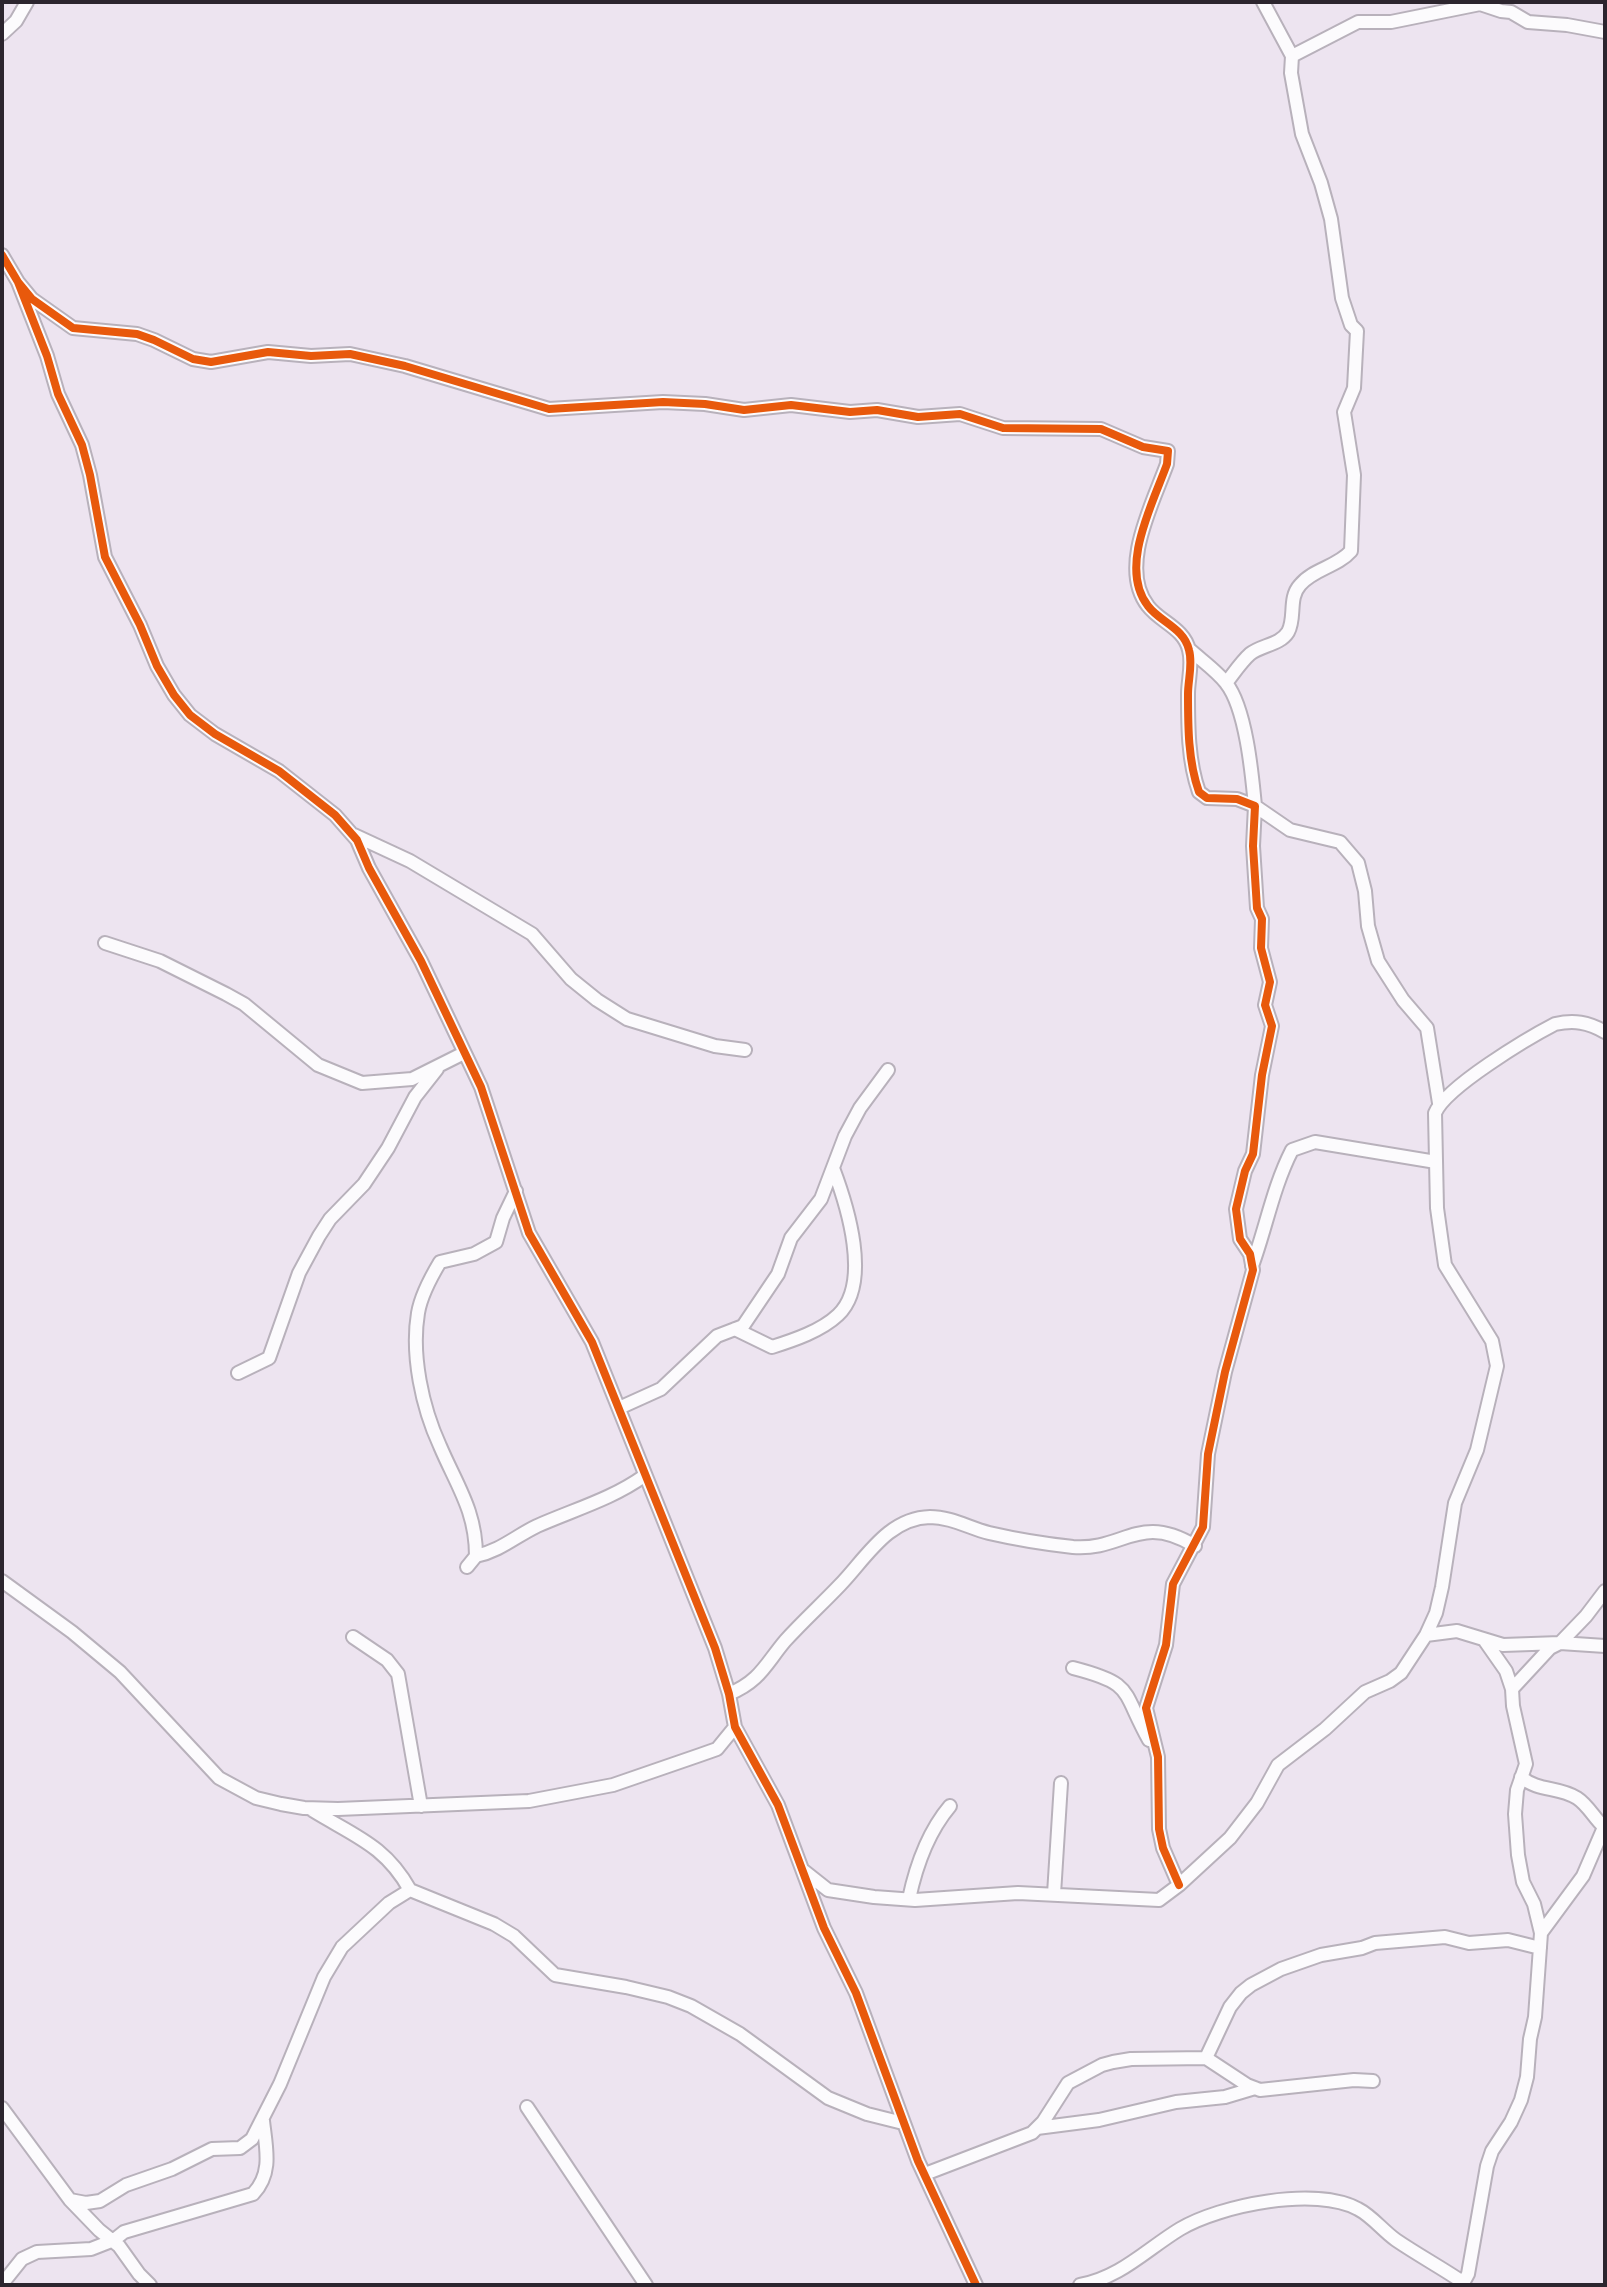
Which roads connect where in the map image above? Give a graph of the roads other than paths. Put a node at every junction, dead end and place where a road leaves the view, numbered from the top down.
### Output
1 (27, 2) edge
2 (1263, 2) edge
3 (1605, 32) edge
4 (2, 34) edge
5 (1292, 56) junction
6 (2, 255) edge
7 (18, 282) junction
8 (1189, 649) junction
9 (1226, 683) junction
10 (1255, 806) junction
11 (351, 833) junction
12 (105, 943) dead end
13 (1605, 1032) edge
14 (745, 1050) dead end
15 (464, 1053) junction
16 (439, 1066) junction
17 (888, 1070) dead end
18 (1439, 1103) junction
19 (1436, 1162) junction
20 (833, 1167) junction
21 (516, 1191) junction
22 (1252, 1266) junction
23 (735, 1329) junction
24 (238, 1373) dead end
25 (619, 1408) junction
26 (644, 1476) junction
27 (1195, 1546) junction
28 (476, 1556) junction
29 (467, 1567) dead end
30 (2, 1581) edge
31 (1605, 1591) edge
32 (1426, 1635) junction
33 (353, 1637) dead end
34 (1484, 1640) junction
35 (1560, 1643) junction
36 (1605, 1646) edge
37 (1073, 1668) dead end
38 (1512, 1689) junction
39 (729, 1694) junction
40 (735, 1727) junction
41 (1158, 1757) junction
42 (1521, 1777) junction
43 (1061, 1783) dead end
44 (421, 1806) junction
45 (950, 1806) dead end
46 (310, 1808) junction
47 (1605, 1826) edge
48 (804, 1871) junction
49 (1179, 1885) junction
50 (410, 1890) junction
51 (1054, 1894) junction
52 (909, 1899) junction
53 (1541, 1933) junction
54 (1540, 1948) junction
55 (1206, 2058) junction
56 (1373, 2081) dead end
57 (1255, 2088) junction
58 (527, 2107) dead end
59 (2, 2108) edge
60 (263, 2119) junction
61 (903, 2123) junction
62 (1037, 2128) junction
63 (925, 2174) junction
64 (70, 2200) junction
65 (114, 2240) junction
66 (966, 2267) junction
67 (2, 2284) edge
68 (1463, 2284) edge
69 (150, 2285) edge
70 (646, 2285) edge
71 (960, 2285) edge
72 (976, 2285) edge
73 (1080, 2285) edge

1 - 4 street
2 - 5 street
3 - 5 street
5 - 9 street
6 - 7 street
7 - 8 street
7 - 11 street
8 - 9 street
8 - 10 street
9 - 10 street
10 - 18 street
10 - 22 street
11 - 14 street
11 - 15 street
12 - 16 street
13 - 18 street
15 - 16 street
15 - 21 street
16 - 24 street
17 - 20 street
18 - 19 street
19 - 22 street
19 - 32 street
20 - 23 street
20 - 23 street
21 - 25 street
21 - 28 street
22 - 27 street
23 - 25 street
25 - 26 street
26 - 28 street
26 - 39 street
27 - 39 street
27 - 41 street
28 - 29 street
30 - 46 street
31 - 35 street
32 - 34 street
32 - 49 street
33 - 44 street
34 - 35 street
34 - 38 street
35 - 36 street
35 - 38 street
37 - 41 street
38 - 42 street
39 - 40 street
40 - 44 street
40 - 48 street
41 - 49 street
42 - 47 street
42 - 53 street
43 - 51 street
44 - 46 street
45 - 52 street
46 - 50 street
47 - 53 street
48 - 52 street
48 - 61 street
49 - 51 street
50 - 60 street
50 - 61 street
51 - 52 street
53 - 54 street
54 - 55 street
54 - 68 street
55 - 57 street
55 - 62 street
56 - 57 street
57 - 62 street
58 - 70 street
59 - 64 street
60 - 64 street
60 - 65 street
61 - 63 street
62 - 63 street
63 - 66 street
64 - 65 street
65 - 67 street
65 - 69 street
66 - 71 street
66 - 72 street
68 - 73 street

